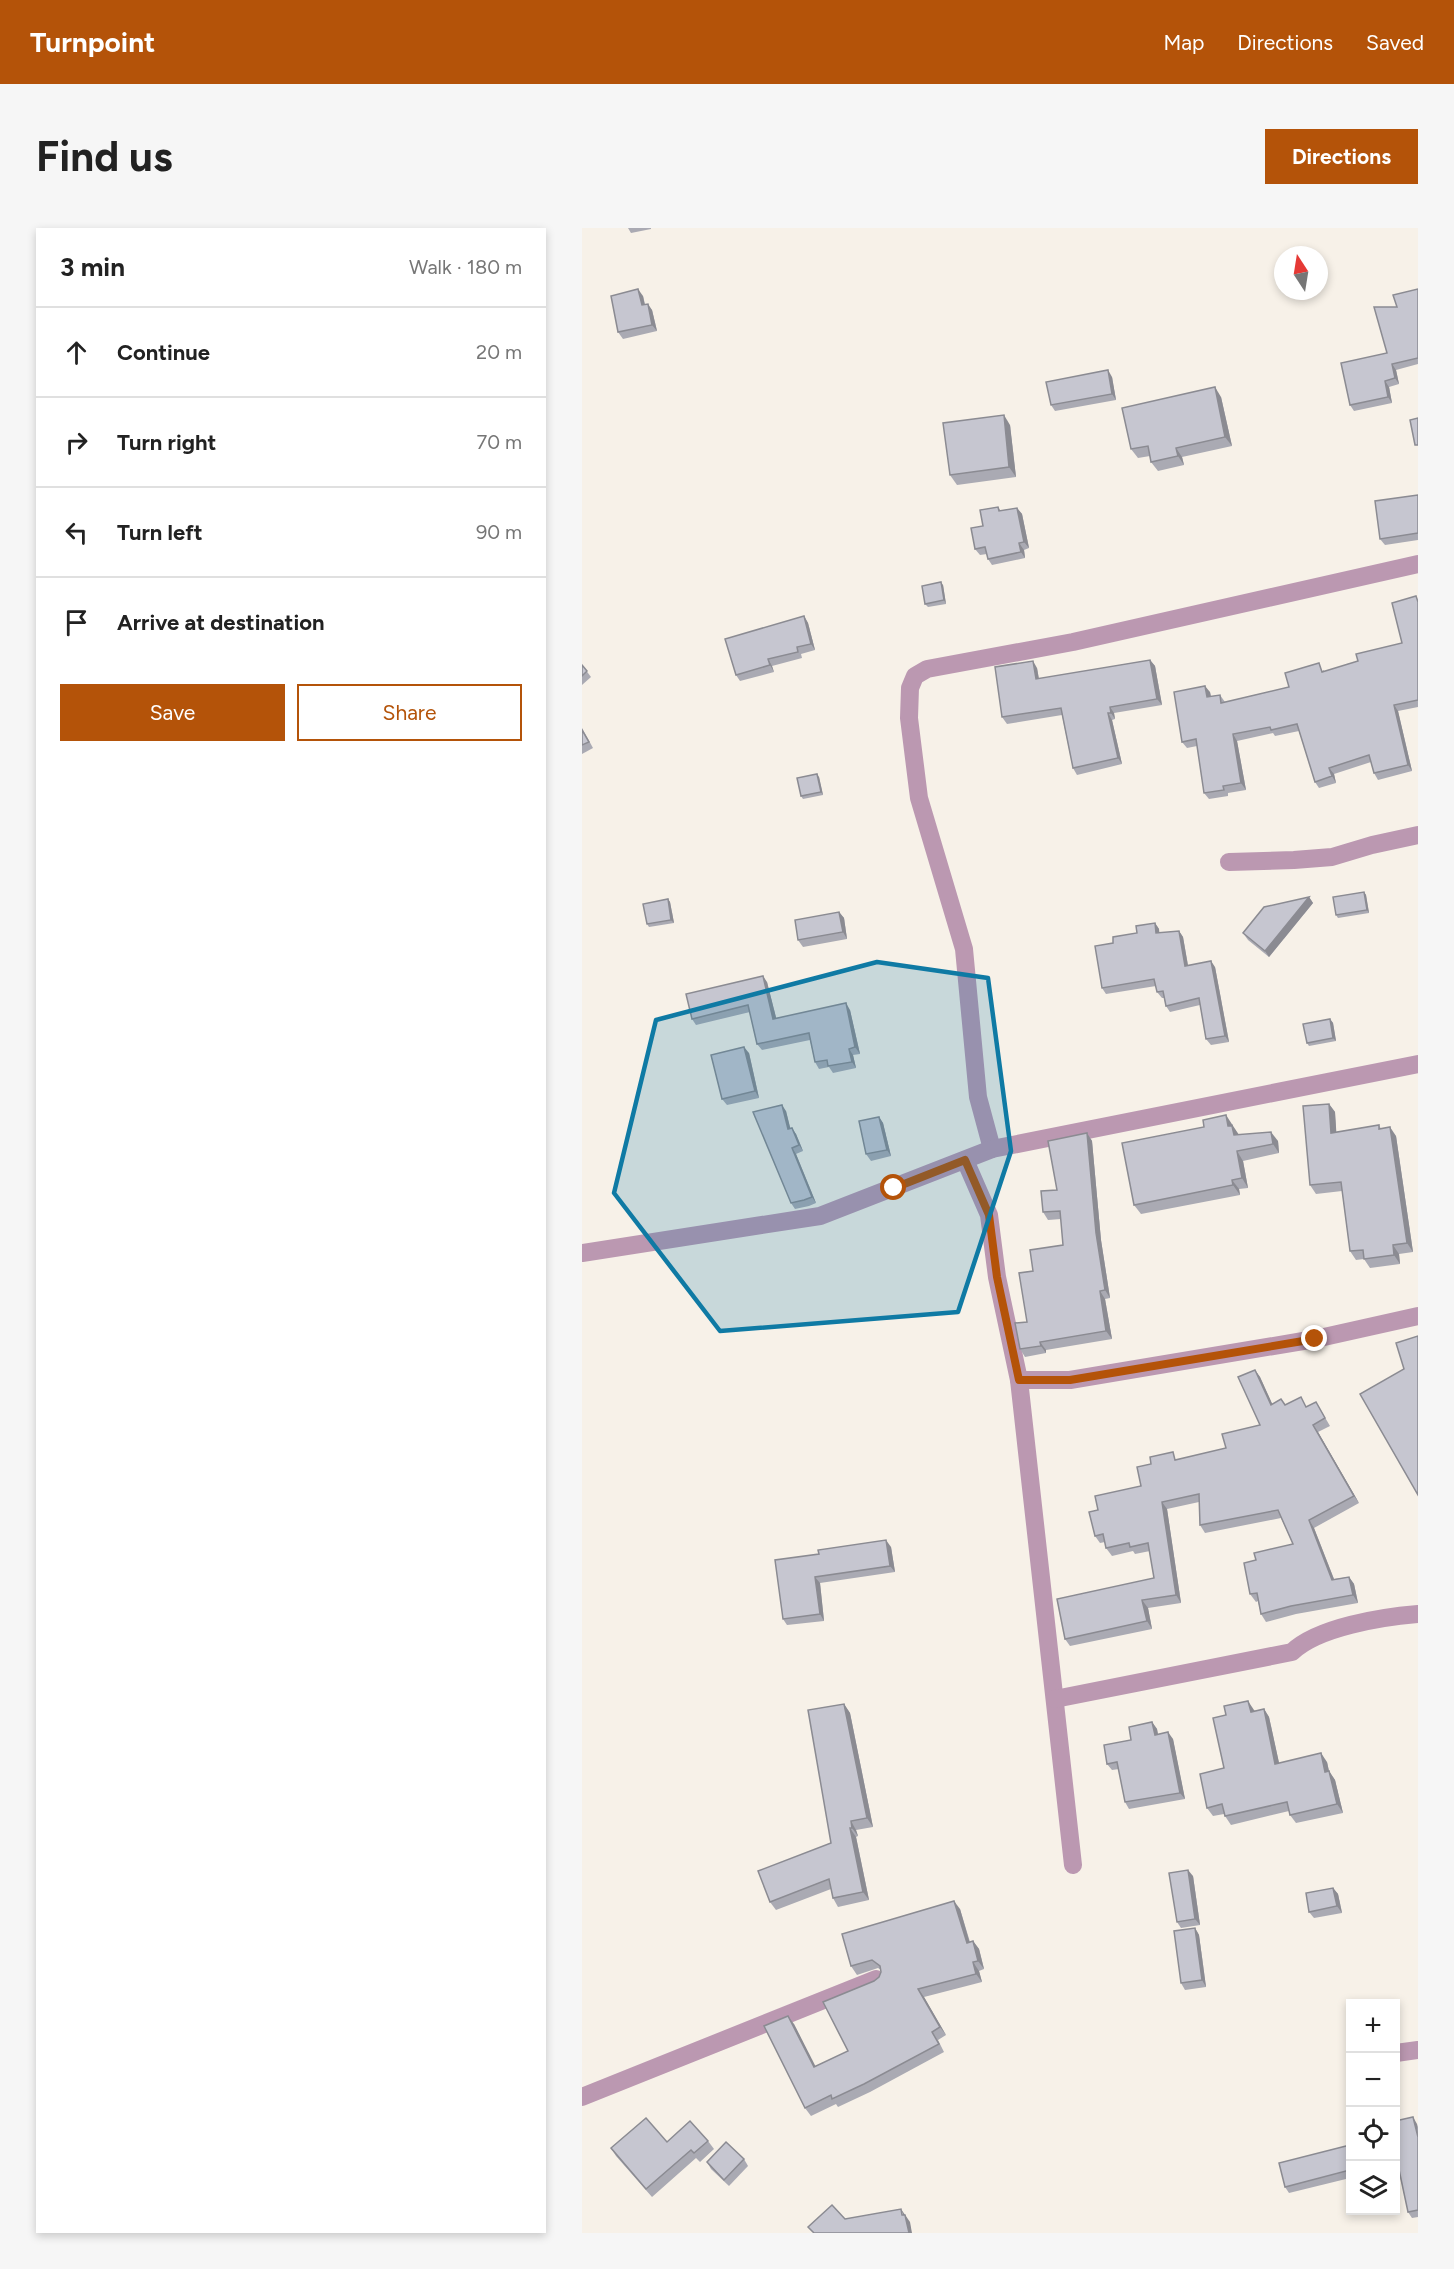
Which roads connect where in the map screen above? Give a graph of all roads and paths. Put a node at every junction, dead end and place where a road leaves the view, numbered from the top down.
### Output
1 (1418, 564) edge
2 (1418, 835) edge
3 (1229, 861) dead end
4 (1418, 1064) edge
5 (992, 1149) junction
6 (965, 1160) junction
7 (582, 1253) edge
8 (1418, 1316) edge
9 (1019, 1380) junction
10 (1418, 1614) edge
11 (1055, 1699) junction
12 (1073, 1865) dead end
13 (876, 1979) edge
14 (1418, 2050) edge
15 (1400, 2052) edge
16 (582, 2097) edge

1 - 5 street
2 - 3 street
4 - 5 street
5 - 6 street
6 - 7 street
6 - 9 street
8 - 9 street
9 - 11 street
10 - 11 street
11 - 12 street
13 - 16 street
14 - 15 street

